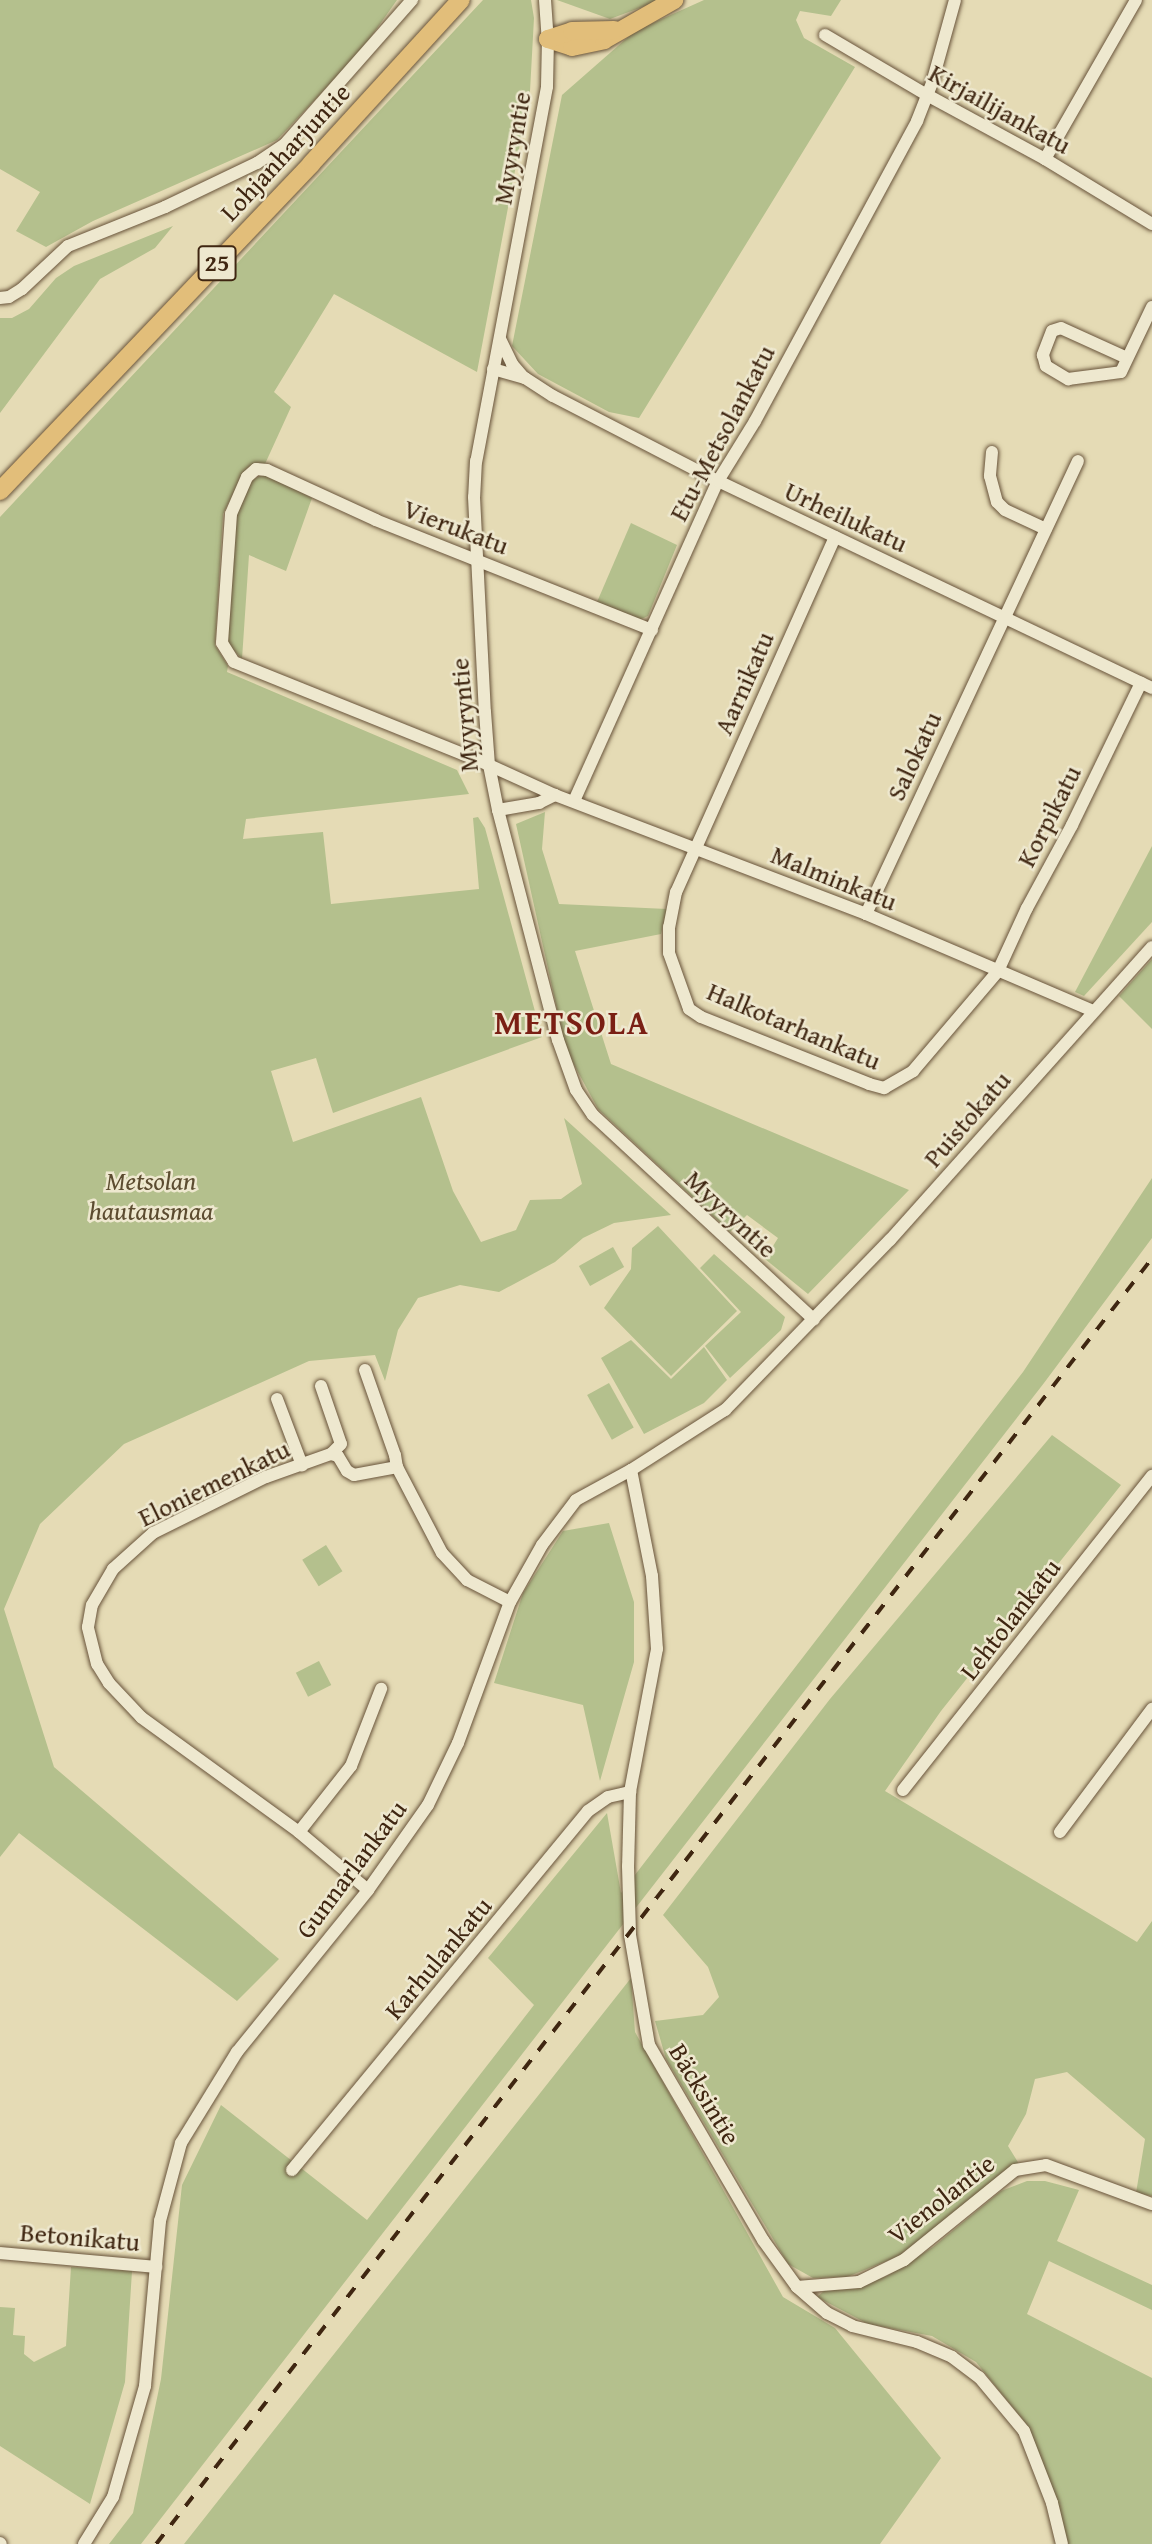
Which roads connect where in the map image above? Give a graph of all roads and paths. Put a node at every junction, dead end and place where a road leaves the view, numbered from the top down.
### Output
1 (412, 0) edge
2 (461, 0) edge
3 (545, 0) edge
4 (674, 0) edge
5 (955, 0) edge
6 (1136, 0) edge
7 (825, 35) dead end
8 (548, 39) junction
9 (927, 95) junction
10 (1045, 159) junction
11 (1152, 224) edge
12 (0, 298) edge
13 (1152, 307) edge
14 (500, 339) junction
15 (1127, 358) junction
16 (493, 369) junction
17 (525, 379) junction
18 (992, 452) dead end
19 (1078, 461) dead end
20 (247, 477) joint
21 (718, 481) junction
22 (0, 491) edge
23 (1046, 529) junction
24 (835, 537) junction
25 (475, 559) junction
26 (1004, 616) junction
27 (652, 630) junction
28 (1146, 685) edge
29 (489, 765) junction
30 (555, 795) junction
31 (574, 801) junction
32 (498, 810) junction
33 (695, 847) junction
34 (866, 914) junction
35 (1152, 947) edge
36 (998, 971) junction
37 (1093, 1011) junction
38 (814, 1320) junction
39 (365, 1370) dead end
40 (321, 1386) dead end
41 (277, 1399) dead end
42 (331, 1454) junction
43 (302, 1465) junction
44 (397, 1467) junction
45 (631, 1470) junction
46 (1152, 1476) edge
47 (510, 1602) junction
48 (381, 1689) dead end
49 (1152, 1709) edge
50 (903, 1790) dead end
51 (631, 1792) junction
52 (299, 1832) junction
53 (1059, 1832) dead end
54 (368, 1890) junction
55 (292, 2170) dead end
56 (1152, 2204) edge
57 (0, 2253) edge
58 (156, 2267) junction
59 (797, 2287) junction
60 (84, 2544) edge
61 (1062, 2544) edge

1 - 12 street
2 - 22 highway, Lohjanharjuntie / 25
3 - 8 street, Myyryntie
4 - 8 highway
5 - 9 street, Etu-Metsolankatu
6 - 10 street
7 - 9 street, Kirjailijankatu
8 - 14 street, Myyryntie
9 - 10 street, Kirjailijankatu
9 - 21 street, Etu-Metsolankatu
10 - 11 street, Kirjailijankatu
13 - 15 street
14 - 16 street, Myyryntie
14 - 17 street, Urheilukatu
15 - 15 street
16 - 17 street, Urheilukatu
16 - 25 street, Myyryntie
17 - 21 street, Urheilukatu
18 - 23 street
19 - 23 street, Salokatu
20 - 25 street, Vierukatu
20 - 29 street, Malminkatu
21 - 24 street, Urheilukatu
21 - 27 street, Etu-Metsolankatu
23 - 26 street, Salokatu
24 - 26 street, Urheilukatu
24 - 33 street, Aarnikatu
25 - 27 street, Vierukatu
25 - 29 street, Myyryntie
26 - 28 street, Urheilukatu
26 - 34 street, Salokatu
27 - 31 street, Etu-Metsolankatu
28 - 36 street, Korpikatu
29 - 30 street, Malminkatu
29 - 32 street, Myyryntie
30 - 31 street, Malminkatu
30 - 32 street
31 - 33 street, Malminkatu
32 - 38 street, Myyryntie
33 - 34 street, Malminkatu
33 - 36 street, Halkotarhankatu
34 - 36 street, Malminkatu
35 - 37 street, Puistokatu
36 - 37 street, Malminkatu
37 - 38 street, Puistokatu
38 - 45 street, Gunnarlankatu
39 - 44 street
40 - 42 street
41 - 43 street
42 - 43 street, Eloniemenkatu
42 - 44 street, Eloniemenkatu
43 - 52 street, Eloniemenkatu
44 - 47 street
45 - 47 street, Gunnarlankatu
45 - 51 street, Bäcksintie
46 - 50 street, Lehtolankatu
47 - 54 street, Gunnarlankatu
48 - 52 street
49 - 53 street
51 - 55 street, Karhulankatu
51 - 59 street, Bäcksintie
52 - 54 street, Eloniemenkatu
54 - 58 street, Gunnarlankatu
56 - 59 street, Vienolantie
57 - 58 street, Betonikatu
58 - 60 street, Gunnarlankatu
59 - 61 street, Bäcksintie

